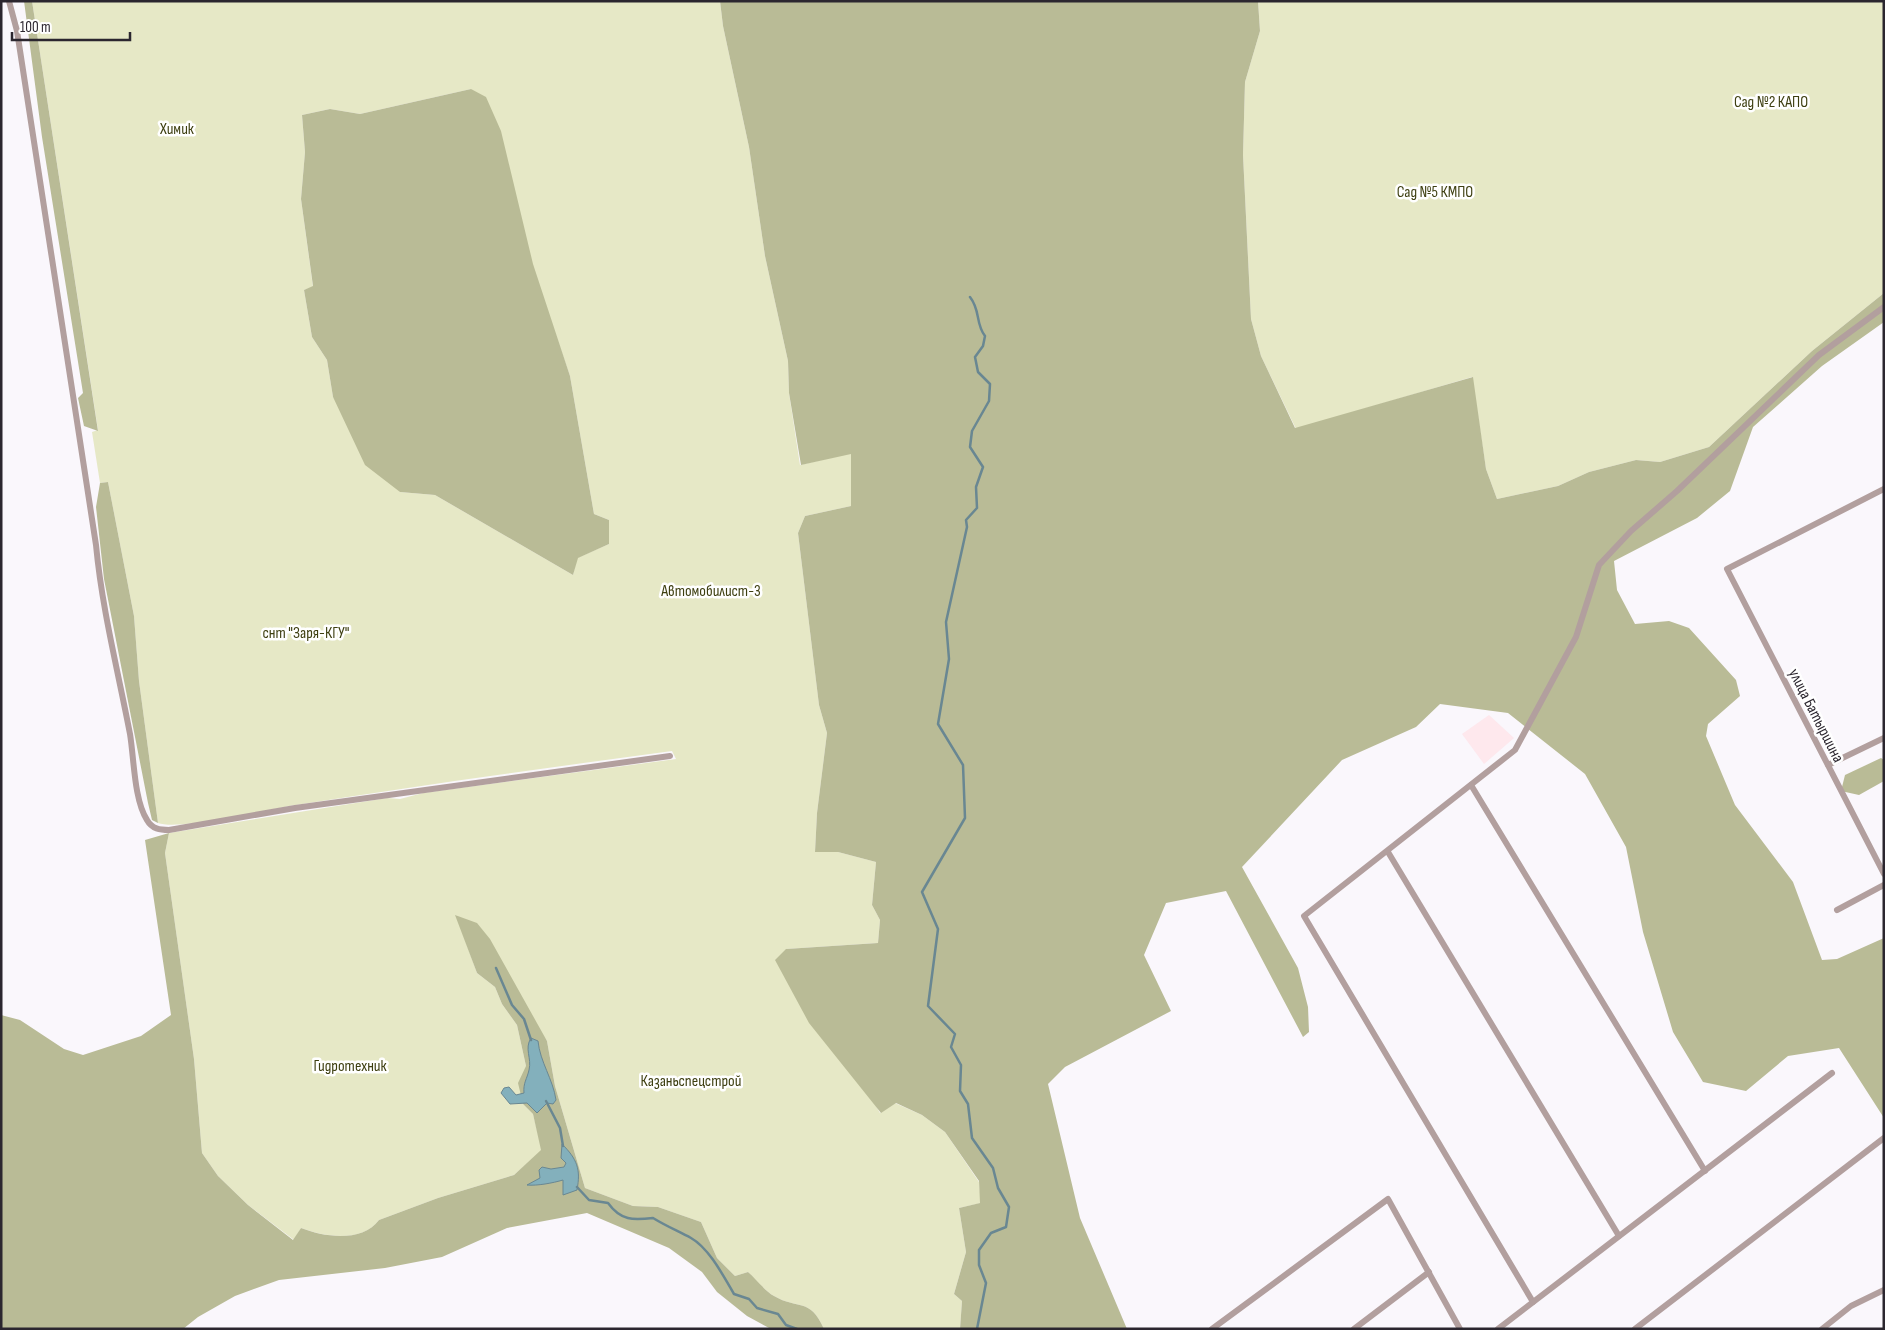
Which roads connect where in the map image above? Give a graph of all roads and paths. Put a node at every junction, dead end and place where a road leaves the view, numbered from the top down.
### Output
1 (9, 1) edge
2 (1884, 307) edge
3 (1884, 489) edge
4 (1884, 738) edge
5 (670, 756) dead end
6 (1828, 765) junction
7 (1471, 785) junction
8 (1388, 852) junction
9 (1884, 874) edge
10 (1884, 885) edge
11 (1836, 910) dead end
12 (1832, 1073) dead end
13 (1884, 1138) edge
14 (1705, 1170) junction
15 (1619, 1236) junction
16 (1429, 1272) junction
17 (1884, 1290) edge
18 (1533, 1302) junction
19 (1212, 1329) edge
20 (1354, 1329) edge
21 (1460, 1329) edge
22 (1498, 1329) edge
23 (1635, 1329) edge
24 (1822, 1329) edge

1 - 5 street
2 - 7 street
3 - 6 street, улица Батыршина
4 - 6 street
6 - 9 street, улица Батыршина
7 - 8 street
7 - 14 street
8 - 15 street
8 - 18 street
10 - 11 street
12 - 14 street
13 - 23 street
14 - 15 street
15 - 18 street
16 - 19 street
16 - 20 street
16 - 21 street
17 - 24 street
18 - 22 street

